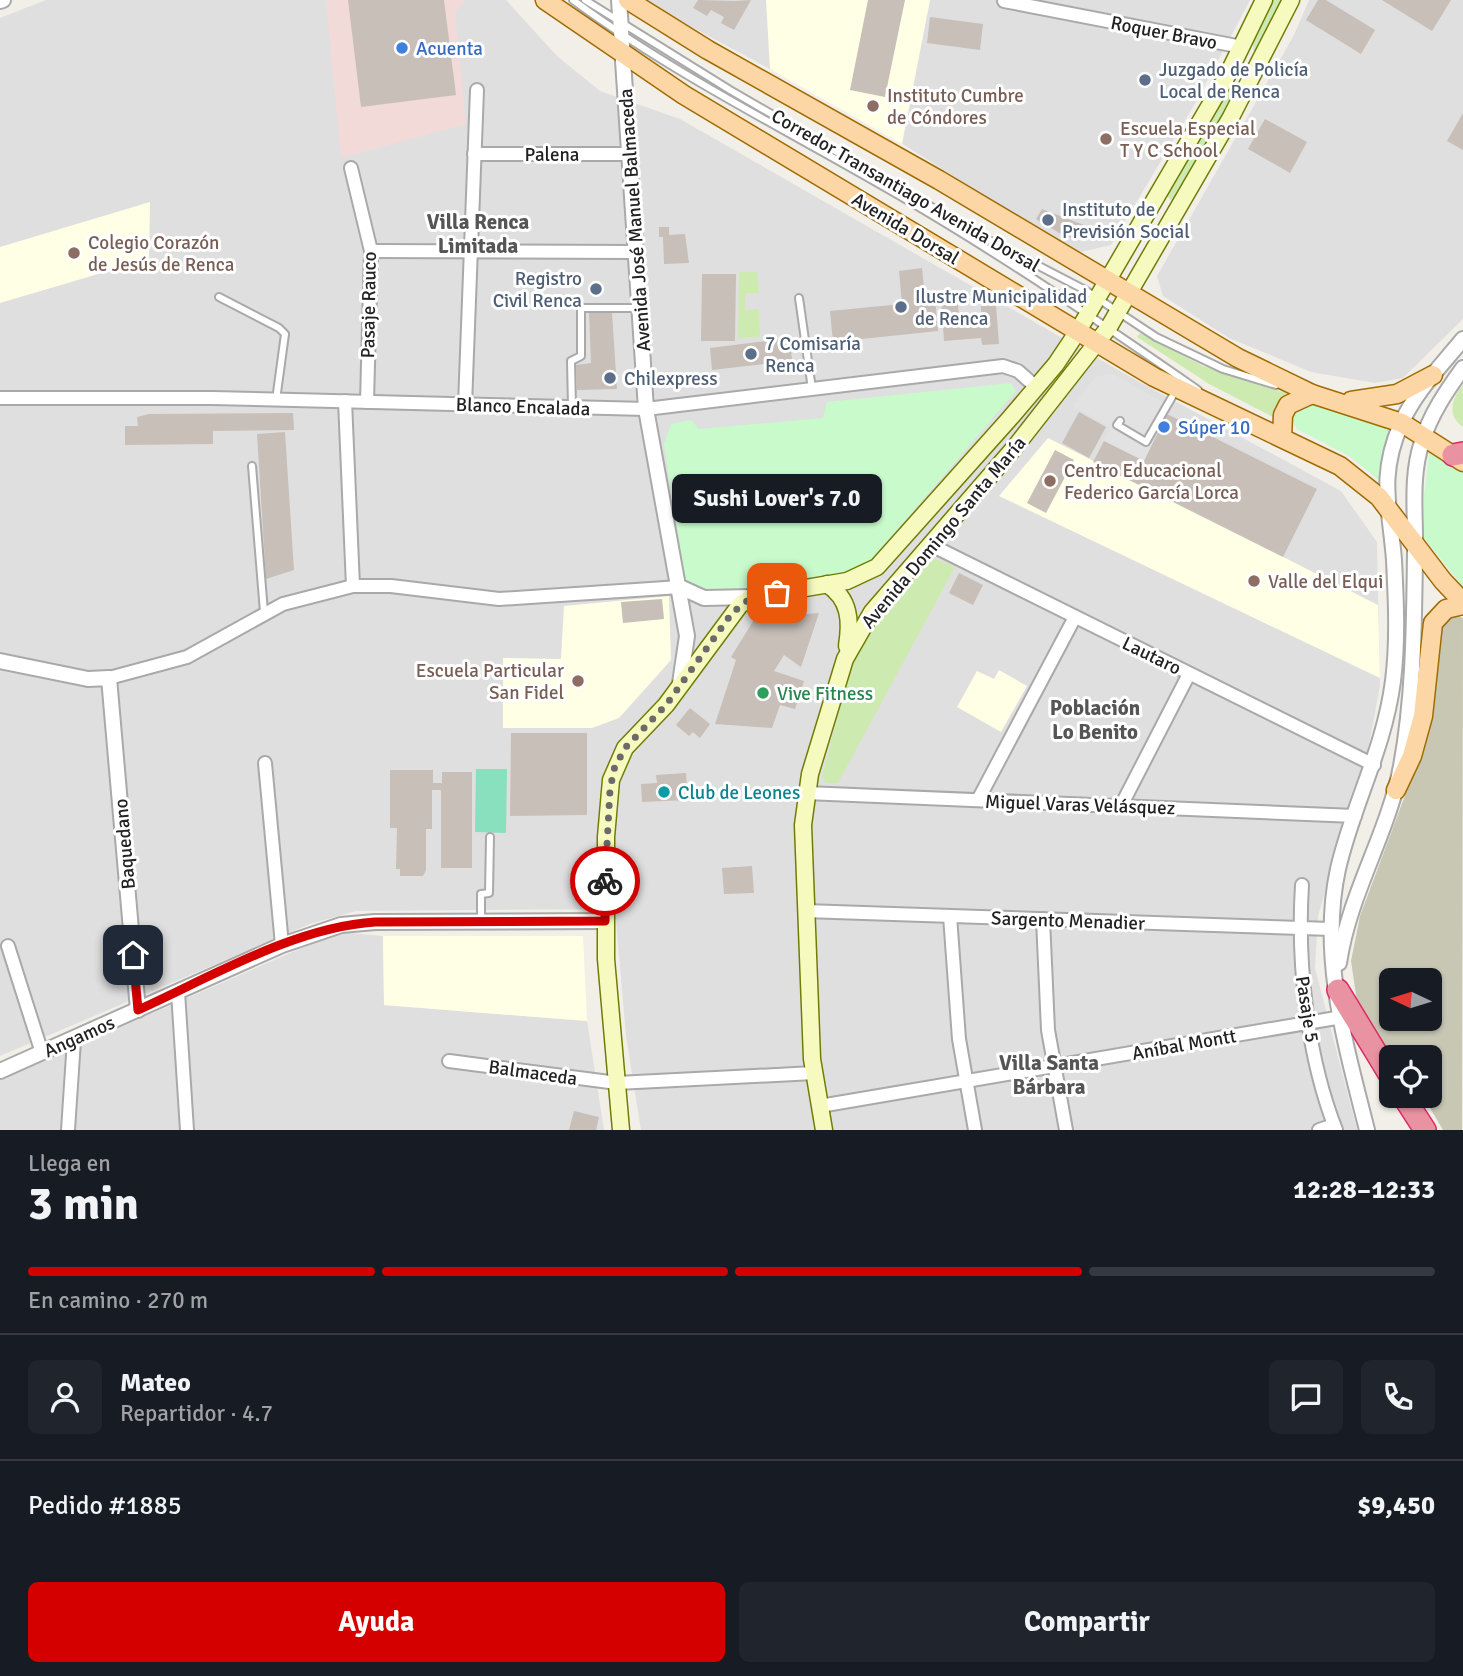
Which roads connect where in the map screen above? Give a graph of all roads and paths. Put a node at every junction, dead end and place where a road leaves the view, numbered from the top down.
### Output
1 (545, 0) edge
2 (573, 0) edge
3 (585, 0) edge
4 (619, 0) edge
5 (628, 0) edge
6 (1264, 0) edge
7 (1291, 0) edge
8 (1004, 1) edge
9 (621, 30) junction
10 (1242, 47) junction
11 (624, 56) junction
12 (477, 90) dead end
13 (474, 154) junction
14 (630, 154) junction
15 (351, 168) dead end
16 (371, 251) junction
17 (470, 252) junction
18 (636, 252) junction
19 (1109, 281) junction
20 (1128, 294) junction
21 (219, 297) dead end
22 (799, 298) dead end
23 (1099, 300) junction
24 (640, 308) junction
25 (1118, 313) junction
26 (1089, 314) junction
27 (1109, 327) junction
28 (1078, 331) junction
29 (1463, 339) edge
30 (1098, 343) junction
31 (1463, 368) edge
32 (1433, 375) junction
33 (1036, 387) junction
34 (1177, 388) junction
35 (813, 389) junction
36 (1312, 394) junction
37 (0, 398) edge
38 (276, 400) junction
39 (345, 401) junction
40 (367, 402) junction
41 (1339, 402) junction
42 (465, 404) junction
43 (572, 409) junction
44 (646, 409) junction
45 (1234, 415) junction
46 (1120, 421) dead end
47 (1402, 423) junction
48 (1424, 435) junction
49 (1282, 438) junction
50 (1460, 457) edge
51 (252, 466) dead end
52 (1386, 507) junction
53 (1415, 544) junction
54 (931, 545) junction
55 (827, 584) junction
56 (353, 586) junction
57 (680, 587) junction
58 (752, 597) junction
59 (1463, 603) edge
60 (264, 612) junction
61 (1075, 617) junction
62 (845, 659) junction
63 (0, 661) edge
64 (1189, 674) junction
65 (109, 678) junction
66 (679, 688) junction
67 (265, 762) dead end
68 (1374, 765) junction
69 (1396, 790) junction
70 (806, 793) junction
71 (978, 800) junction
72 (1121, 806) junction
73 (1355, 816) junction
74 (490, 837) dead end
75 (1302, 885) dead end
76 (805, 911) junction
77 (950, 916) junction
78 (1043, 919) junction
79 (481, 921) junction
80 (605, 921) junction
81 (1300, 928) junction
82 (1331, 929) junction
83 (282, 945) junction
84 (8, 946) dead end
85 (1337, 987) junction
86 (178, 992) junction
87 (138, 1010) junction
88 (1342, 1017) junction
89 (1309, 1023) junction
90 (74, 1040) junction
91 (42, 1053) junction
92 (1379, 1057) edge
93 (449, 1060) dead end
94 (1053, 1067) junction
95 (0, 1071) edge
96 (814, 1073) junction
97 (965, 1081) junction
98 (617, 1083) junction
99 (820, 1106) junction
100 (1411, 1108) edge
101 (1335, 1127) edge
102 (68, 1130) edge
103 (187, 1130) edge
104 (621, 1130) edge
105 (824, 1130) edge
106 (975, 1130) edge
107 (1066, 1130) edge
108 (1319, 1130) edge
109 (1367, 1130) edge
110 (1426, 1130) edge

1 - 11 main road, Avenida Dorsal
2 - 9 lane, Corredor Transantiago Avenida Dorsal
3 - 9 lane, Corredor Transantiago Avenida Dorsal
4 - 9 street, Avenida José Manuel Balmaceda
5 - 19 main road
6 - 10 main road, Avenida Domingo Santa María
7 - 20 main road, Avenida Domingo Santa María
8 - 10 street, Roquer Bravo
9 - 11 street, Avenida José Manuel Balmaceda
9 - 23 lane, Corredor Transantiago Avenida Dorsal
9 - 26 lane, Corredor Transantiago Avenida Dorsal
10 - 19 main road, Avenida Domingo Santa María
11 - 14 street, Avenida José Manuel Balmaceda
11 - 28 main road, Avenida Dorsal
12 - 13 street
13 - 14 street, Palena
13 - 17 street
14 - 18 street, Avenida José Manuel Balmaceda
15 - 16 street, Pasaje Rauco
16 - 17 street
16 - 40 street, Pasaje Rauco
17 - 18 street
17 - 42 street
18 - 24 street, Avenida José Manuel Balmaceda
19 - 20 main road
19 - 23 main road, Avenida Domingo Santa María
20 - 25 main road, Avenida Domingo Santa María
20 - 36 main road
21 - 38 lane
22 - 35 lane
23 - 25 lane, Corredor Transantiago Avenida Dorsal
23 - 26 main road, Avenida Domingo Santa María
24 - 43 lane
24 - 44 street, Avenida José Manuel Balmaceda
25 - 27 main road, Avenida Domingo Santa María
25 - 36 lane, Corredor Transantiago Avenida Dorsal
26 - 27 lane, Corredor Transantiago Avenida Dorsal
26 - 28 main road, Avenida Domingo Santa María
27 - 30 main road, Avenida Domingo Santa María
27 - 45 lane, Corredor Transantiago Avenida Dorsal
28 - 30 main road, Avenida Dorsal
28 - 33 main road, Avenida Domingo Santa María
29 - 32 street
30 - 34 main road, Avenida Dorsal
30 - 54 main road, Avenida Domingo Santa María
31 - 48 street
32 - 41 main road
32 - 47 street
33 - 35 street, Blanco Encalada
33 - 55 main road, Avenida Domingo Santa María
34 - 45 main road, Avenida Dorsal
34 - 46 lane
35 - 44 street, Blanco Encalada
36 - 41 main road
36 - 49 main road
37 - 38 street, Blanco Encalada
38 - 39 street, Blanco Encalada
39 - 40 street, Blanco Encalada
39 - 56 street
40 - 42 street, Blanco Encalada
41 - 47 main road
42 - 43 street, Blanco Encalada
43 - 44 street, Blanco Encalada
44 - 57 street, Avenida José Manuel Balmaceda
45 - 49 main road, Avenida Dorsal
47 - 48 main road
47 - 52 street
48 - 50 main road
48 - 53 street
49 - 52 main road, Avenida Dorsal
51 - 60 lane
52 - 53 main road, Avenida Dorsal
52 - 68 street
53 - 59 main road, Avenida Dorsal
53 - 69 street
54 - 61 street, Lautaro
54 - 62 main road, Avenida Domingo Santa María
55 - 58 main road
55 - 62 main road
56 - 57 street
56 - 60 street
57 - 58 street
57 - 66 street, Avenida José Manuel Balmaceda
58 - 66 main road
59 - 69 main road
60 - 65 street
61 - 64 street, Lautaro
61 - 71 street
62 - 70 main road, Avenida Domingo Santa María
63 - 65 street
64 - 68 street, Lautaro
64 - 72 street
65 - 87 street, Baquedano
66 - 80 main road
67 - 83 street
68 - 73 street
69 - 85 street
70 - 71 street, Miguel Varas Velásquez
70 - 76 main road, Avenida Domingo Santa María
71 - 72 street, Miguel Varas Velásquez
72 - 73 street, Miguel Varas Velásquez
73 - 82 street
74 - 79 lane
75 - 81 street, Pasaje 5
76 - 77 street, Sargento Menadier
76 - 96 main road, Avenida Domingo Santa María
77 - 78 street, Sargento Menadier
77 - 97 street
78 - 81 street, Sargento Menadier
78 - 94 street
79 - 80 street, Angamos
79 - 83 street, Angamos
80 - 98 main road
81 - 82 street, Sargento Menadier
81 - 89 street, Pasaje 5
82 - 85 street
83 - 86 street, Angamos
84 - 91 street
85 - 88 street
85 - 92 highway
86 - 87 street, Angamos
86 - 103 street
87 - 90 street, Angamos
88 - 89 street, Aníbal Montt
88 - 109 street
89 - 94 street, Aníbal Montt
89 - 101 street, Pasaje 5
90 - 91 street, Angamos
90 - 102 street
91 - 95 street, Angamos
93 - 98 street, Balmaceda
94 - 97 street, Aníbal Montt
94 - 107 street
96 - 98 street
96 - 99 main road, Avenida Domingo Santa María
97 - 99 street, Aníbal Montt
97 - 106 street
98 - 104 main road
99 - 105 main road, Avenida Domingo Santa María
100 - 110 highway
101 - 108 street

